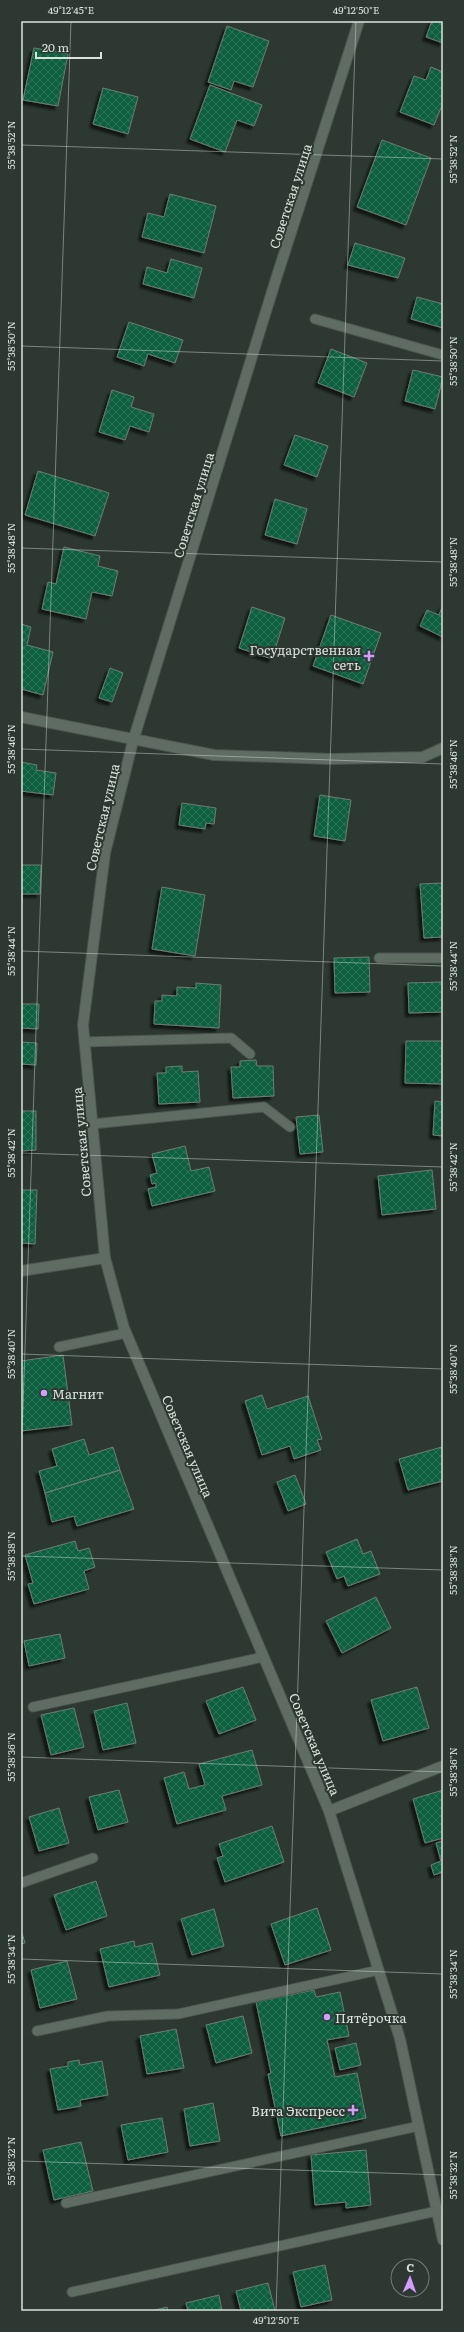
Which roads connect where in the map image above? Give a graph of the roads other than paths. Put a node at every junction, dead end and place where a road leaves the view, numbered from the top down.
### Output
1 (359, 21) edge
2 (315, 319) dead end
3 (443, 356) edge
4 (21, 717) edge
5 (133, 741) junction
6 (443, 748) edge
7 (378, 958) dead end
8 (443, 958) edge
9 (84, 1042) junction
10 (250, 1054) dead end
11 (92, 1124) junction
12 (290, 1127) dead end
13 (105, 1258) junction
14 (21, 1271) edge
15 (126, 1333) junction
16 (59, 1347) dead end
17 (263, 1657) junction
18 (33, 1707) dead end
19 (443, 1766) edge
20 (329, 1811) junction
21 (93, 1858) dead end
22 (21, 1883) edge
23 (379, 1970) junction
24 (37, 2031) dead end
25 (419, 2126) junction
26 (66, 2203) dead end
27 (437, 2211) junction
28 (443, 2240) edge
29 (72, 2292) dead end

1 - 5 street, Советская улица
2 - 3 lane
4 - 5 street
5 - 6 street
5 - 9 street, Советская улица
7 - 8 lane
9 - 10 lane
9 - 11 street, Советская улица
11 - 12 lane
11 - 13 street, Советская улица
13 - 14 street
13 - 15 street, Советская улица
15 - 16 lane
15 - 17 street, Советская улица
17 - 18 lane
17 - 20 street, Советская улица
19 - 20 street
20 - 23 street, Советская улица
21 - 22 lane
23 - 24 lane
23 - 25 street, Советская улица
25 - 26 lane
25 - 27 street, Советская улица
27 - 28 street, Советская улица
27 - 29 lane

